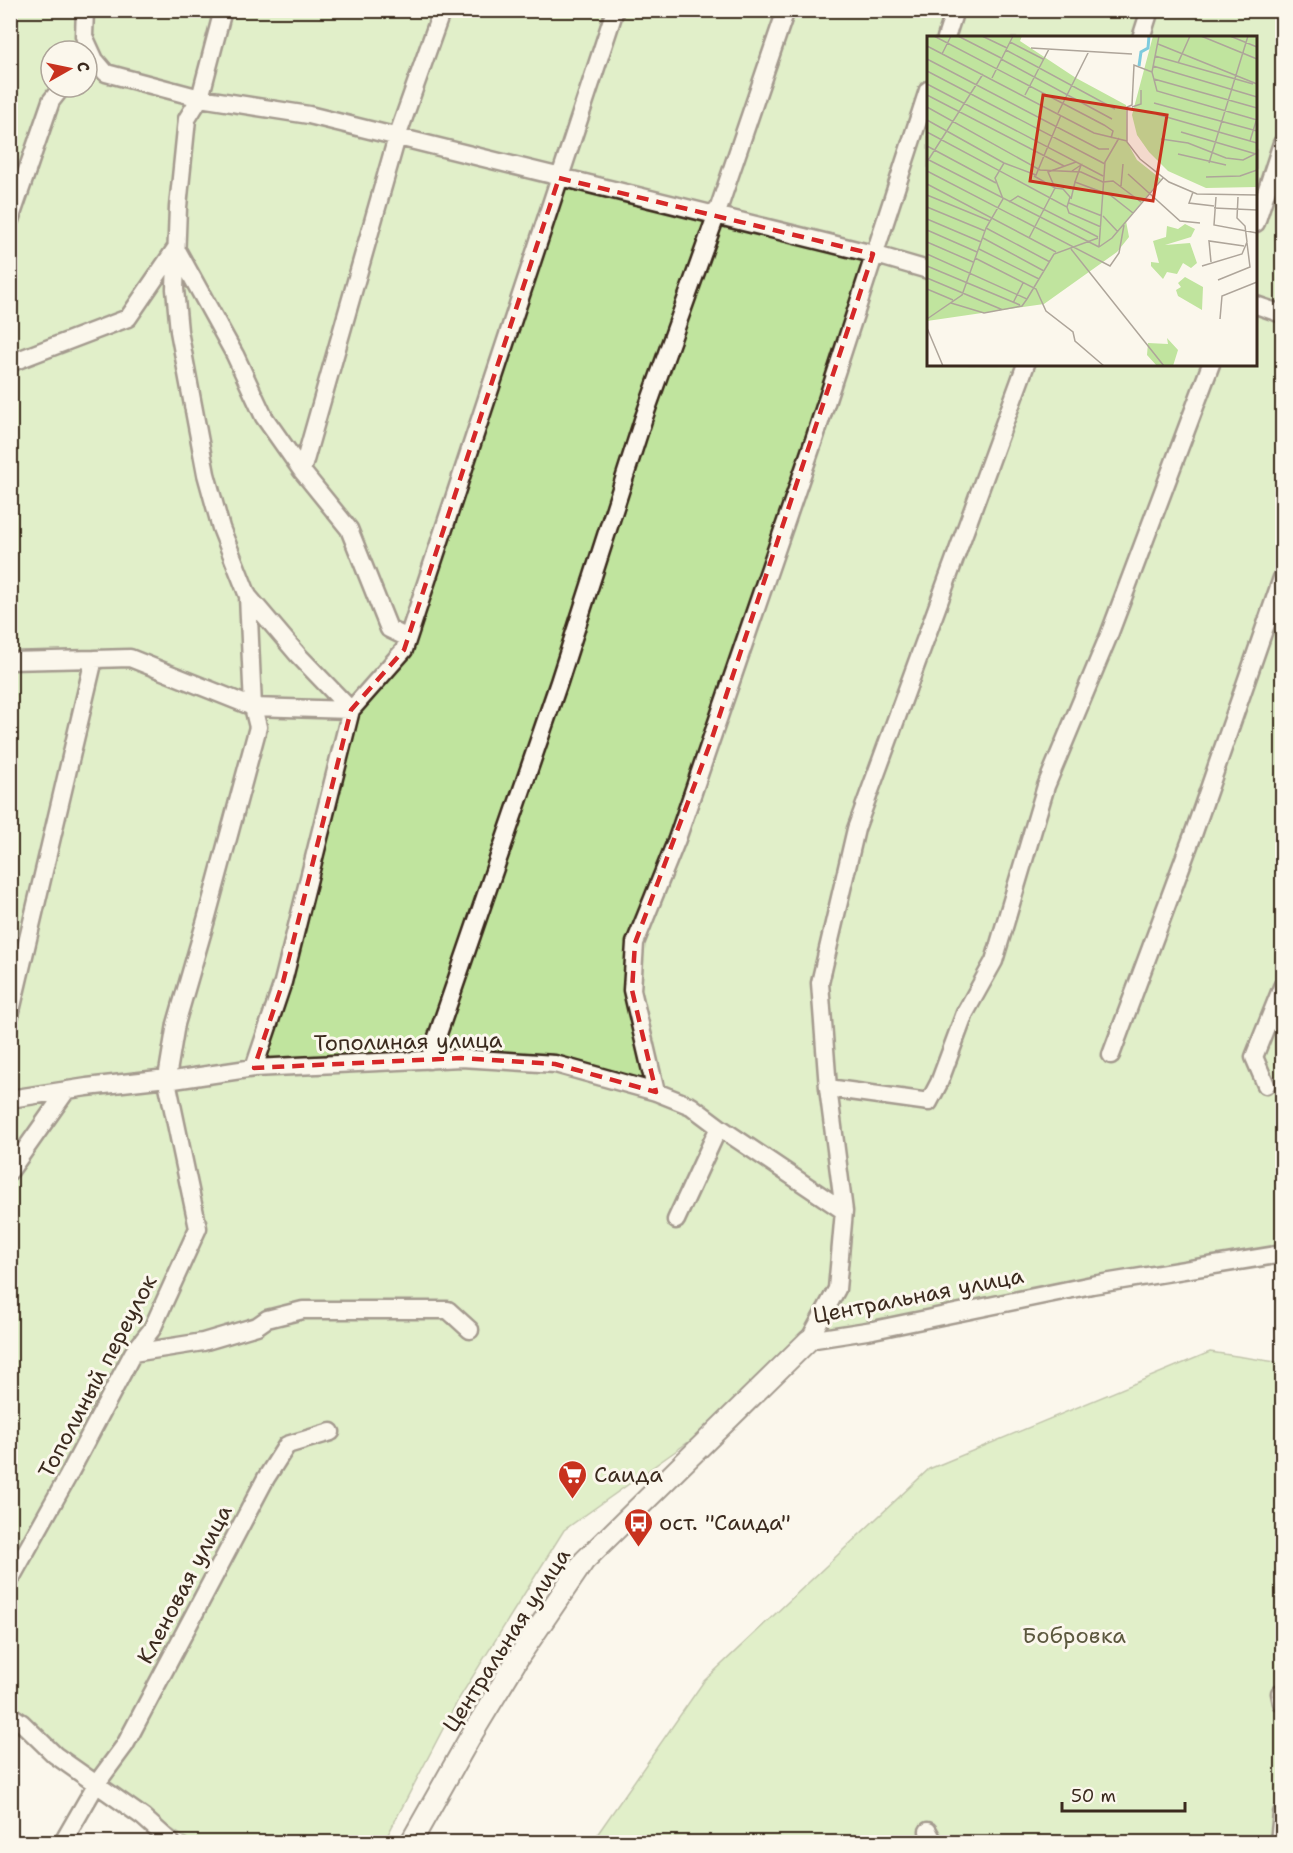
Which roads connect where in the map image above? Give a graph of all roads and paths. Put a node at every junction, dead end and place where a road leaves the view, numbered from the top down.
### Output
1 (85, 10) edge
2 (223, 10) edge
3 (442, 10) edge
4 (615, 10) edge
5 (786, 10) edge
6 (956, 10) edge
7 (1150, 10) edge
8 (947, 36) edge
9 (1142, 36) edge
10 (81, 39) edge
11 (99, 65) edge
12 (99, 73) edge
13 (106, 73) junction
14 (927, 93) edge
15 (200, 98) junction
16 (53, 99) edge
17 (397, 137) junction
18 (1282, 143) edge
19 (559, 178) junction
20 (716, 216) junction
21 (10, 220) edge
22 (1257, 220) edge
23 (176, 248) junction
24 (873, 254) junction
25 (927, 270) edge
26 (1257, 305) edge
27 (1282, 314) edge
28 (10, 363) edge
29 (1025, 366) edge
30 (1210, 366) edge
31 (302, 471) junction
32 (1282, 578) edge
33 (248, 596) junction
34 (408, 638) junction
35 (94, 660) junction
36 (10, 662) edge
37 (253, 707) junction
38 (351, 710) junction
39 (1282, 987) edge
40 (10, 1015) edge
41 (1111, 1055) dead end
42 (429, 1060) junction
43 (254, 1068) junction
44 (167, 1080) junction
45 (1266, 1085) dead end
46 (828, 1088) junction
47 (67, 1090) junction
48 (656, 1092) junction
49 (10, 1099) edge
50 (718, 1127) junction
51 (10, 1172) edge
52 (844, 1212) junction
53 (676, 1220) dead end
54 (1282, 1254) edge
55 (470, 1330) dead end
56 (810, 1340) junction
57 (133, 1353) junction
58 (331, 1432) dead end
59 (10, 1580) edge
60 (10, 1715) edge
61 (97, 1783) junction
62 (1282, 1813) edge
63 (63, 1842) edge
64 (171, 1842) edge
65 (411, 1842) edge
66 (1279, 1842) edge

1 - 10 street
2 - 15 street
3 - 17 street
4 - 19 street
5 - 20 street
6 - 8 street
7 - 9 street
11 - 13 street
12 - 13 street
13 - 15 street
14 - 24 street
15 - 17 street
15 - 23 street
16 - 21 street
17 - 19 street
17 - 31 street
18 - 22 street
19 - 20 street
19 - 34 street
20 - 24 street
20 - 42 street
23 - 28 street
23 - 31 street
23 - 33 street
24 - 25 street
24 - 48 street
26 - 27 street
29 - 46 street
30 - 46 street
31 - 34 street
32 - 41 street
33 - 37 street
33 - 38 street
34 - 38 street
35 - 36 street
35 - 37 street
35 - 40 street
37 - 38 street
37 - 44 street
38 - 43 street
39 - 45 street
42 - 43 street, Тополиная улица
42 - 48 street, Тополиная улица
43 - 44 street, Тополиная улица
44 - 47 street, Тополиная улица
44 - 57 street, Тополиный переулок
46 - 52 street
47 - 49 street, Тополиная улица
47 - 51 street
48 - 50 street, Тополиная улица
50 - 52 street, Тополиная улица
50 - 53 street
52 - 56 street
54 - 56 street, Центральная улица
55 - 57 street
56 - 65 street, Центральная улица
57 - 59 street, Тополиный переулок
58 - 61 street, Кленовая улица
60 - 61 street
61 - 63 street, Кленовая улица
61 - 64 street
62 - 66 street

